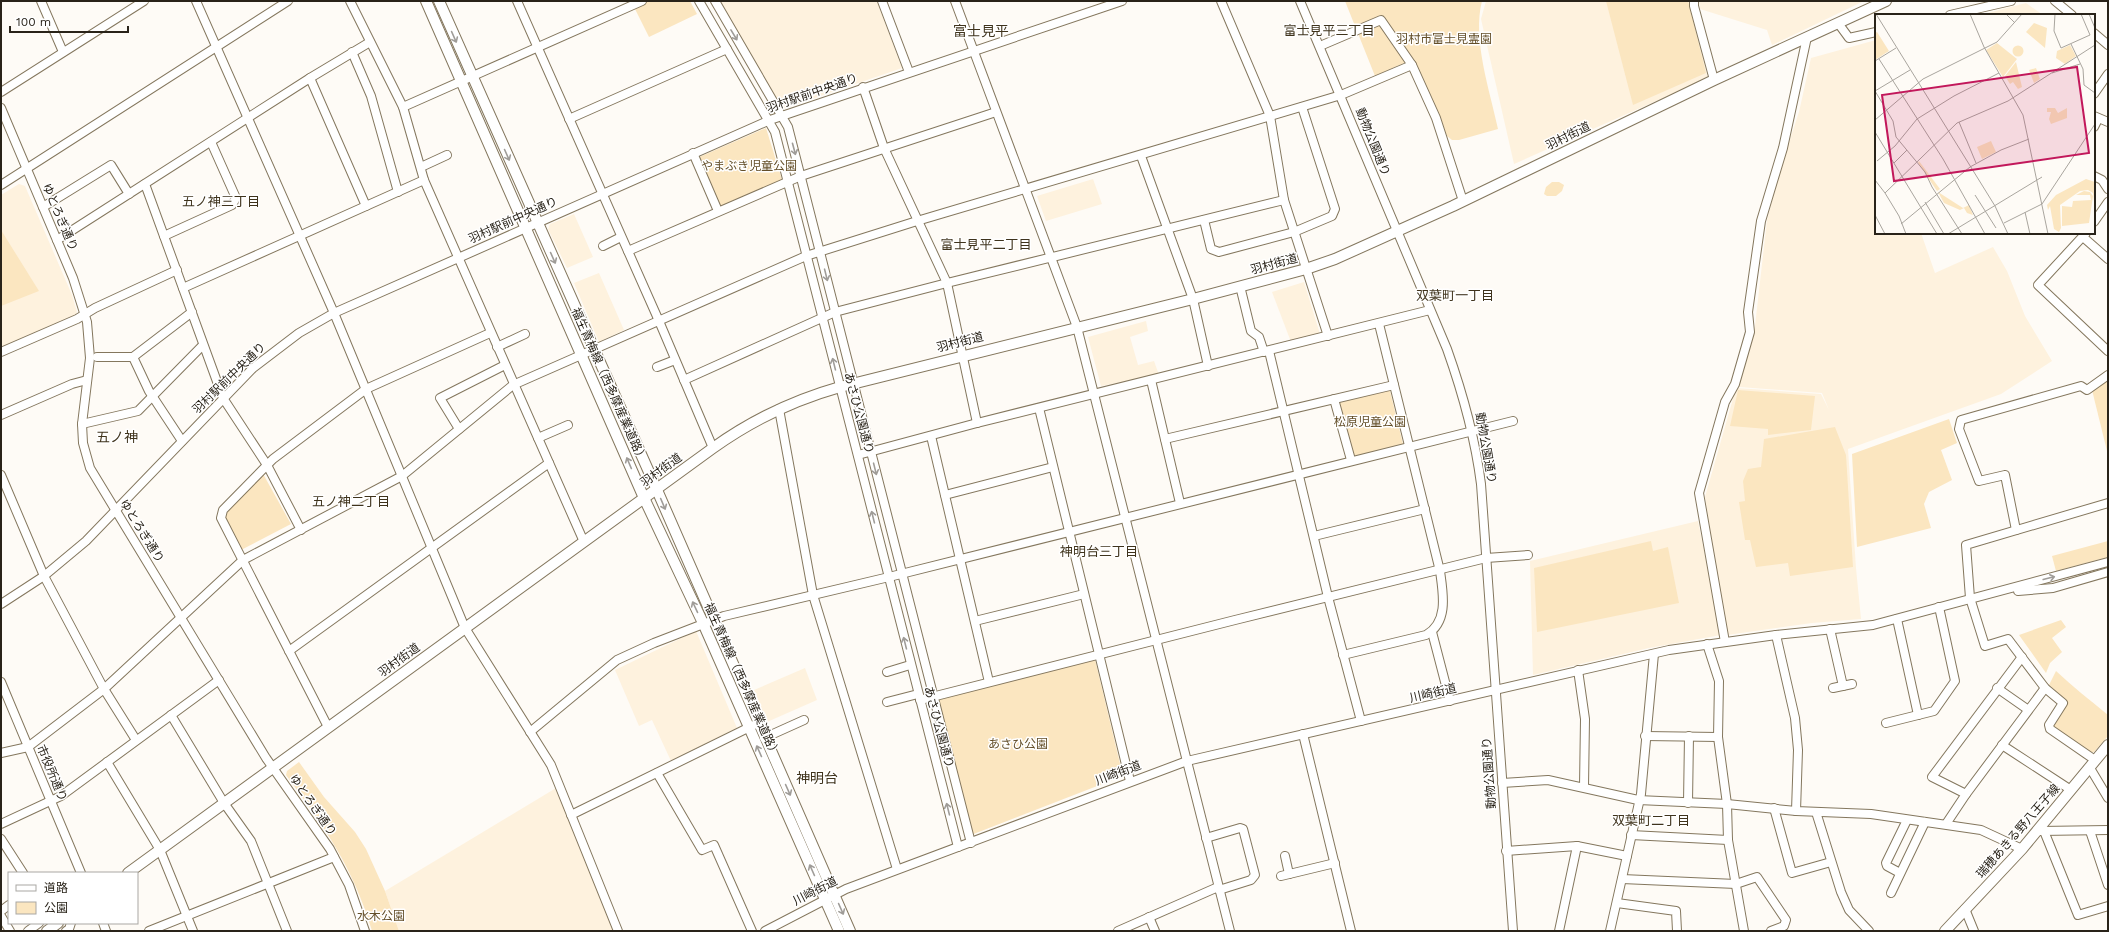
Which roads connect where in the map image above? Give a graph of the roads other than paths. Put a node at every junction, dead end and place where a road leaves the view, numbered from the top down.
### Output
1 (41, 1) edge
2 (144, 1) edge
3 (196, 1) edge
4 (288, 1) edge
5 (350, 1) edge
6 (426, 1) edge
7 (439, 1) edge
8 (517, 1) edge
9 (642, 1) edge
10 (699, 1) edge
11 (715, 1) edge
12 (882, 1) edge
13 (955, 1) edge
14 (1122, 1) edge
15 (1221, 1) edge
16 (1694, 1) edge
17 (1886, 1) edge
18 (2011, 1) edge
19 (2055, 1) edge
20 (1302, 2) edge
21 (1954, 14) edge
22 (2071, 14) edge
23 (1838, 23) junction
24 (1875, 32) edge
25 (2095, 34) edge
26 (1807, 37) junction
27 (370, 42) junction
28 (2108, 45) edge
29 (1320, 46) junction
30 (216, 47) junction
31 (538, 47) junction
32 (727, 49) junction
33 (974, 51) junction
34 (63, 52) junction
35 (352, 52) junction
36 (1412, 65) junction
37 (909, 72) junction
38 (2108, 74) edge
39 (472, 76) junction
40 (310, 78) junction
41 (1714, 80) junction
42 (461, 81) junction
43 (863, 87) junction
44 (1, 92) edge
45 (2095, 93) edge
46 (1341, 95) junction
47 (403, 107) junction
48 (1302, 107) junction
49 (1, 108) edge
50 (996, 112) junction
51 (782, 115) junction
52 (1270, 116) junction
53 (2096, 117) edge
54 (569, 119) junction
55 (247, 120) junction
56 (770, 120) junction
57 (2108, 122) edge
58 (211, 142) junction
59 (884, 148) junction
60 (693, 153) junction
61 (447, 155) dead end
62 (1140, 156) junction
63 (421, 167) junction
64 (27, 168) junction
65 (801, 176) junction
66 (2095, 176) edge
67 (424, 180) junction
68 (788, 182) junction
69 (1, 184) edge
70 (145, 184) junction
71 (1025, 189) junction
72 (2108, 189) edge
73 (398, 192) junction
74 (129, 194) junction
75 (602, 194) junction
76 (1284, 200) junction
77 (1462, 201) junction
78 (2108, 202) edge
79 (366, 206) junction
80 (43, 207) junction
81 (718, 212) junction
82 (1204, 220) junction
83 (917, 221) junction
84 (2095, 221) edge
85 (537, 222) junction
86 (526, 228) junction
87 (1167, 229) junction
88 (1294, 232) junction
89 (1397, 232) junction
90 (2084, 235) edge
91 (164, 236) junction
92 (299, 236) junction
93 (621, 237) junction
94 (57, 240) junction
95 (604, 246) dead end
96 (820, 251) junction
97 (628, 252) junction
98 (806, 256) junction
99 (458, 258) junction
100 (1052, 258) junction
101 (2108, 259) edge
102 (1306, 269) junction
103 (177, 270) junction
104 (947, 283) junction
105 (1240, 286) junction
106 (183, 288) junction
107 (1193, 299) junction
108 (1430, 310) junction
109 (192, 312) junction
110 (835, 312) junction
111 (334, 313) junction
112 (85, 314) junction
113 (822, 318) junction
114 (659, 321) junction
115 (1379, 324) junction
116 (1077, 327) junction
117 (490, 333) junction
118 (525, 334) dead end
119 (1328, 336) junction
120 (203, 345) junction
121 (497, 347) junction
122 (593, 349) junction
123 (1267, 351) junction
124 (2108, 351) edge
125 (1, 352) edge
126 (582, 354) junction
127 (962, 355) junction
128 (133, 357) junction
129 (97, 358) dead end
130 (675, 360) junction
131 (505, 365) junction
132 (1208, 366) junction
133 (657, 367) dead end
134 (2108, 375) edge
135 (87, 380) junction
136 (684, 380) junction
137 (1151, 380) junction
138 (853, 383) junction
139 (513, 385) junction
140 (1394, 385) junction
141 (840, 387) junction
142 (366, 389) junction
143 (1094, 394) junction
144 (152, 397) junction
145 (223, 398) junction
146 (1334, 399) junction
147 (1038, 408) junction
148 (779, 409) junction
149 (1284, 411) junction
150 (1, 415) edge
151 (1513, 421) dead end
152 (978, 423) junction
153 (82, 424) junction
154 (568, 424) dead end
155 (459, 429) junction
156 (1472, 431) junction
157 (931, 436) junction
158 (538, 438) junction
159 (1165, 439) junction
160 (182, 441) junction
161 (1409, 446) junction
162 (713, 448) junction
163 (871, 452) junction
164 (858, 455) junction
165 (1351, 460) junction
166 (548, 463) junction
167 (267, 465) junction
168 (1053, 468) junction
169 (1299, 473) junction
170 (1, 475) edge
171 (402, 476) junction
172 (657, 490) junction
173 (945, 495) junction
174 (644, 498) junction
175 (1180, 503) junction
176 (2108, 503) edge
177 (1425, 509) junction
178 (115, 511) junction
179 (1126, 518) junction
180 (301, 530) junction
181 (2016, 530) junction
182 (1069, 531) junction
183 (1314, 536) junction
184 (584, 542) junction
185 (432, 547) junction
186 (1528, 554) dead end
187 (960, 558) junction
188 (1486, 558) junction
189 (243, 560) junction
190 (2108, 562) edge
191 (1440, 571) junction
192 (2108, 572) edge
193 (902, 573) junction
194 (44, 576) junction
195 (889, 577) junction
196 (1084, 594) junction
197 (813, 595) junction
198 (1328, 598) junction
199 (1970, 598) junction
200 (1, 604) edge
201 (1939, 608) junction
202 (181, 618) junction
203 (1897, 619) junction
204 (708, 621) junction
205 (975, 621) junction
206 (465, 628) junction
207 (1830, 629) junction
208 (1432, 632) junction
209 (1776, 635) junction
210 (1157, 641) junction
211 (1725, 642) junction
212 (1707, 644) junction
213 (289, 651) junction
214 (1099, 654) junction
215 (1654, 654) junction
216 (1343, 655) junction
217 (2022, 657) junction
218 (910, 665) junction
219 (1578, 670) junction
220 (888, 672) dead end
221 (219, 680) junction
222 (1, 682) edge
223 (989, 682) junction
224 (1852, 684) dead end
225 (1842, 686) junction
226 (1833, 688) dead end
227 (1997, 688) junction
228 (2045, 688) junction
229 (104, 689) junction
230 (1496, 691) junction
231 (919, 697) junction
232 (933, 697) junction
233 (1450, 701) junction
234 (886, 702) dead end
235 (2027, 709) junction
236 (171, 715) junction
237 (1918, 715) junction
238 (804, 720) dead end
239 (1361, 721) junction
240 (1886, 723) dead end
241 (753, 725) junction
242 (328, 727) junction
243 (530, 732) junction
244 (1303, 734) junction
245 (1645, 736) junction
246 (1689, 736) junction
247 (1718, 736) junction
248 (764, 738) junction
249 (136, 740) junction
250 (2002, 745) junction
251 (2108, 746) edge
252 (28, 747) junction
253 (1, 753) edge
254 (1186, 761) junction
255 (107, 762) junction
256 (2093, 764) junction
257 (272, 767) junction
258 (657, 773) junction
259 (1130, 781) junction
260 (1502, 783) junction
261 (1584, 787) junction
262 (2071, 790) junction
263 (1966, 794) junction
264 (2108, 798) edge
265 (1638, 800) junction
266 (51, 802) junction
267 (224, 803) junction
268 (1688, 803) junction
269 (1727, 804) junction
270 (1774, 808) junction
271 (1796, 811) junction
272 (1816, 812) junction
273 (570, 814) junction
274 (1907, 820) junction
275 (1925, 822) junction
276 (1, 824) edge
277 (1946, 824) junction
278 (2090, 830) junction
279 (2108, 830) edge
280 (2040, 831) junction
281 (1631, 835) junction
282 (1206, 838) junction
283 (1, 839) edge
284 (1728, 840) junction
285 (971, 843) junction
286 (1578, 846) junction
287 (958, 847) junction
288 (2022, 849) junction
289 (160, 850) junction
290 (1506, 851) junction
291 (1284, 856) dead end
292 (1627, 856) junction
293 (334, 857) junction
294 (1831, 862) junction
295 (1335, 863) junction
296 (897, 869) junction
297 (22, 872) edge
298 (81, 872) edge
299 (129, 872) edge
300 (1900, 873) junction
301 (1622, 879) junction
302 (268, 883) junction
303 (1736, 884) junction
304 (2108, 885) edge
305 (1218, 888) junction
306 (1891, 893) dead end
307 (829, 896) junction
308 (1617, 903) junction
309 (2108, 906) edge
310 (1965, 909) junction
311 (1, 916) edge
312 (186, 916) junction
313 (1149, 917) junction
314 (38, 924) edge
315 (57, 924) edge
316 (10, 931) edge
317 (28, 931) edge
318 (47, 931) edge
319 (149, 931) edge
320 (193, 931) edge
321 (287, 931) edge
322 (365, 931) edge
323 (618, 931) edge
324 (752, 931) edge
325 (765, 931) edge
326 (839, 931) edge
327 (850, 931) edge
328 (1118, 931) edge
329 (1155, 931) edge
330 (1230, 931) edge
331 (1351, 931) edge
332 (1513, 931) edge
333 (1558, 931) edge
334 (1610, 931) edge
335 (1677, 931) edge
336 (1744, 931) edge
337 (1771, 931) edge
338 (1869, 931) edge
339 (1945, 931) edge
340 (1974, 931) edge

1 - 34 street
2 - 34 street
3 - 30 street
4 - 30 street
5 - 27 street
6 - 42 main road, 福生青梅線（西多摩産業道路）
7 -> 39 main road, 福生青梅線（西多摩産業道路）
8 - 31 street
9 - 31 street
10 - 32 street, あさひ公園通り
11 -> 51 street, あさひ公園通り
12 - 37 street
13 - 33 street
14 - 33 street, 羽村駅前中央通り
15 - 52 street
16 - 41 street
17 - 23 main road, 羽村街道
18 - 21 street
19 - 22 street
20 - 29 street, 動物公園通り
23 - 24 street
23 - 26 main road, 羽村街道
25 - 28 street
26 - 41 main road, 羽村街道
26 - 211 street
27 - 35 street
27 - 47 street
29 - 36 street
29 - 46 street, 動物公園通り
30 - 55 street
30 - 64 street
31 - 39 street
31 - 54 street
32 - 54 street
32 - 56 street, あさひ公園通り
33 - 37 street, 羽村駅前中央通り
33 - 50 street
34 - 44 street
35 - 40 street
35 - 73 street
36 - 46 street
36 - 77 street
37 - 43 street, 羽村駅前中央通り
38 - 45 street
39 - 42 street
39 -> 85 main road, 福生青梅線（西多摩産業道路）
40 - 55 street
40 - 79 street
41 - 77 main road, 羽村街道
42 - 47 street
42 - 86 main road, 福生青梅線（西多摩産業道路）
43 - 51 street, 羽村駅前中央通り
43 - 59 street
46 - 48 street
46 - 89 street, 動物公園通り
47 - 63 street
48 - 52 street
48 - 88 street
49 - 64 street, ゆとろぎ通り
50 - 59 street
50 - 71 street
51 - 56 street, 羽村駅前中央通り
51 -> 65 street, あさひ公園通り
52 - 62 street
52 - 76 street
53 - 57 street
54 - 75 street
55 - 58 street
55 - 92 street
56 - 60 street, 羽村駅前中央通り
56 - 68 street, あさひ公園通り
58 - 70 street
58 - 91 street
59 - 65 street
59 - 83 street
60 - 75 street, 羽村駅前中央通り
60 - 81 street
61 - 63 street
62 - 71 street
62 - 87 street
63 - 67 street
64 - 69 street
64 - 80 street, ゆとろぎ通り
65 - 68 street
65 - 96 street, あさひ公園通り
66 - 72 street
67 - 73 street
67 - 99 street
68 - 81 street
68 - 98 street, あさひ公園通り
70 - 74 street
70 - 91 street
71 - 83 street
71 - 100 street
73 - 79 street
74 - 80 street
74 - 94 street
75 - 85 street, 羽村駅前中央通り
75 - 93 street
76 - 82 street
76 - 88 street
77 - 89 main road, 羽村街道
78 - 84 street
79 - 92 street
80 - 94 street, ゆとろぎ通り
81 - 97 street
82 - 87 street
82 - 88 street
83 - 96 street
83 - 104 street
85 - 86 street, 羽村駅前中央通り
85 -> 122 main road, 福生青梅線（西多摩産業道路）
86 - 99 street, 羽村駅前中央通り
86 - 126 main road, 福生青梅線（西多摩産業道路）
87 - 100 street
87 - 107 street
88 - 102 street
89 - 102 main road, 羽村街道
89 - 108 street, 動物公園通り
90 - 101 street
90 - 124 street
91 - 103 street
92 - 106 street
92 - 111 street
93 - 95 street
93 - 97 street
94 - 112 street, ゆとろぎ通り
96 - 98 street
96 -> 110 street, あさひ公園通り
97 - 114 street
98 - 113 street, あさひ公園通り
98 - 114 street
99 - 111 street, 羽村駅前中央通り
99 - 117 street
100 - 104 street
100 - 116 street
102 - 105 main road, 羽村街道
102 - 119 street
103 - 106 street
103 - 112 street
104 - 110 street
104 - 127 street
105 - 107 main road, 羽村街道
105 - 123 street
106 - 109 street
107 - 116 main road, 羽村街道
107 - 132 street
108 - 115 street
108 - 156 street, 動物公園通り
109 - 120 street
109 - 128 street
110 - 113 street
110 - 138 street, あさひ公園通り
111 - 142 street
111 - 145 street, 羽村駅前中央通り
112 - 125 street
112 - 135 street, ゆとろぎ通り
113 - 136 street
141 -> 113 street, あさひ公園通り
114 - 122 street
114 - 130 street
115 - 119 street
115 - 140 street
116 - 127 main road, 羽村街道
116 - 143 street
117 - 121 street
117 - 142 street
118 - 121 street
119 - 123 street
120 - 144 street
120 - 145 street
121 - 131 street
122 - 126 street
122 - 172 main road, 福生青梅線（西多摩産業道路）
123 - 132 street
123 - 149 street
126 - 139 street
174 -> 126 main road, 福生青梅線（西多摩産業道路）
127 - 138 main road, 羽村街道
127 - 152 street
128 - 129 street
128 - 144 street
130 - 133 street
130 - 136 street
131 - 139 street
131 - 155 street
132 - 137 street
134 - 181 street
135 - 150 street
135 - 153 street, ゆとろぎ通り
136 - 162 street
137 - 143 street
137 - 159 street
138 - 141 main road, 羽村街道
138 - 163 street, あさひ公園通り
139 - 155 street
139 - 158 street
140 - 146 street
140 - 161 street
141 - 148 main road, 羽村街道
141 - 164 street, あさひ公園通り
142 - 167 street
142 - 171 street
143 - 147 street
143 - 179 street
144 - 153 street
144 - 160 street
145 - 160 street, 羽村駅前中央通り
145 - 167 street
146 - 149 street
146 - 165 street
147 - 152 street
147 - 168 street
148 - 162 main road, 羽村街道
148 - 197 street
149 - 159 street
149 - 169 street
151 - 156 street
152 - 157 street
153 - 178 street, ゆとろぎ通り
154 - 158 street
155 - 171 street
156 - 161 street
156 - 188 street, 動物公園通り
157 - 163 street
157 - 173 street
158 - 166 street
159 - 175 street
160 - 178 street, 羽村駅前中央通り
161 - 165 street
161 - 177 street
162 - 172 main road, 羽村街道
163 - 164 street
163 -> 193 street, あさひ公園通り
195 -> 164 street, あさひ公園通り
165 - 169 street
166 - 184 street
166 - 185 street
167 - 180 street
167 - 189 street
168 - 173 street
168 - 182 street
169 - 175 street
169 - 183 street
170 - 194 street
171 - 180 street
171 - 185 street
172 - 174 main road, 羽村街道
172 -> 204 main road, 福生青梅線（西多摩産業道路）
173 - 187 street
174 - 184 main road, 羽村街道
204 -> 174 main road, 福生青梅線（西多摩産業道路）
175 - 179 street
176 - 181 street
177 - 183 street
177 - 191 street
178 - 194 street, 羽村駅前中央通り
178 - 202 street, ゆとろぎ通り
179 - 182 street
179 - 210 street
180 - 189 street
181 - 199 street
182 - 187 street
182 - 196 street
183 - 198 street
184 - 206 main road, 羽村街道
185 - 206 street
185 - 213 street
186 - 188 street
187 - 193 street
187 - 205 street
188 - 191 street
188 - 230 street, 動物公園通り
189 - 202 street
189 - 213 street
199 -> 190 street
191 - 198 street
191 - 208 street
192 - 199 street
193 - 195 street
193 - 232 street, あさひ公園通り
194 - 200 street, 羽村駅前中央通り
194 - 229 street
195 - 197 street
218 -> 195 street, あさひ公園通り
196 - 205 street
196 - 214 street
197 - 204 street
197 - 296 street
198 - 210 street
198 - 216 street
199 - 201 street, 川崎街道
199 - 217 street
201 - 203 street, 川崎街道
201 - 237 street
202 - 221 street, ゆとろぎ通り
202 - 229 street
203 - 207 street, 川崎街道
203 - 237 street
204 - 241 main road, 福生青梅線（西多摩産業道路）
204 - 243 street
205 - 223 street
206 - 242 main road, 羽村街道
206 - 243 street
207 - 209 street, 川崎街道
207 - 225 street
208 - 216 street
208 - 233 street
209 - 211 street, 川崎街道
209 - 271 street
210 - 214 street
210 - 254 street
211 - 212 street, 川崎街道
212 - 215 street, 川崎街道
212 - 247 street
213 - 242 street
214 - 223 street
214 - 259 street
215 - 219 street, 川崎街道
215 - 245 street
216 - 239 street
217 - 227 street
217 - 228 street
218 - 220 street
218 - 231 street, あさひ公園通り
219 - 230 street, 川崎街道
219 - 261 street
221 - 236 street
221 - 257 street, ゆとろぎ通り
222 - 252 street, 市役所通り
223 - 232 street
224 - 225 street
225 - 226 street
227 - 235 street
227 - 263 street
228 - 235 street
228 - 256 street
229 - 249 street
229 - 252 street
230 - 233 street, 川崎街道
230 - 260 street, 動物公園通り
231 - 232 street
231 - 234 street
287 -> 231 street, あさひ公園通り
232 - 285 street, あさひ公園通り
233 - 239 street, 川崎街道
235 - 250 street
236 - 249 street
236 - 267 street
237 - 240 street
238 - 248 street
239 - 244 street, 川崎街道
241 - 248 main road, 福生青梅線（西多摩産業道路）
241 - 258 street
307 -> 241 main road, 福生青梅線（西多摩産業道路）
242 - 257 main road, 羽村街道
243 - 273 street
244 - 254 street, 川崎街道
244 - 295 street
245 - 246 street
245 - 265 street
246 - 247 street
246 - 268 street
247 - 269 street
248 -> 307 main road, 福生青梅線（西多摩産業道路）
249 - 255 street
250 - 262 street
250 - 263 street
251 - 256 main road, 瑞穂あきる野八王子線
252 - 253 street
252 - 266 street, 市役所通り
254 - 259 street, 川崎街道
254 - 282 street
255 - 266 street
255 - 289 street
256 - 262 main road, 瑞穂あきる野八王子線
256 - 264 street
257 - 267 main road, 羽村街道
257 - 293 street, ゆとろぎ通り
258 - 273 street
258 - 324 street
259 - 285 street, 川崎街道
260 - 261 street
260 - 290 street, 動物公園通り
261 - 265 street
262 - 280 main road, 瑞穂あきる野八王子線
263 - 277 street
265 - 268 street
265 - 281 street
266 - 276 street
266 - 298 street, 市役所通り
267 - 289 main road, 羽村街道
267 - 302 street
268 - 269 street
269 - 270 street
269 - 284 street
270 - 271 street
270 - 294 street
271 - 272 street
272 - 274 street
272 - 294 street
273 - 323 street
274 - 275 street
274 - 300 street
275 - 277 street
275 - 300 street
277 - 288 street
278 - 279 street
278 - 280 street
278 - 304 street
280 - 288 main road, 瑞穂あきる野八王子線
280 - 309 street
281 - 284 street
281 - 292 street
282 - 305 street
282 - 305 street
283 - 297 street
284 - 303 street
285 - 287 street, 川崎街道
286 - 290 street
286 - 292 street
286 - 333 street
287 - 296 street, 川崎街道
288 - 310 main road, 瑞穂あきる野八王子線
289 - 299 main road, 羽村街道
289 - 312 street
290 - 332 street, 動物公園通り
291 - 295 street
292 - 301 street
293 - 302 street
293 - 322 street, ゆとろぎ通り
294 - 338 street
295 - 331 street
296 - 307 street, 川崎街道
300 - 306 street
301 - 303 street
301 - 308 street
302 - 312 street
302 - 321 street
303 - 336 street
303 - 337 street
305 - 313 street
305 - 330 street
307 - 325 street, 川崎街道
307 - 326 main road, 福生青梅線（西多摩産業道路）
307 -> 327 main road, 福生青梅線（西多摩産業道路）
308 - 334 street
308 - 335 street
310 - 339 main road, 瑞穂あきる野八王子線
310 - 340 street
311 - 316 street
312 - 319 street
312 - 320 street
313 - 328 street
313 - 329 street
314 - 317 street
315 - 318 main road

